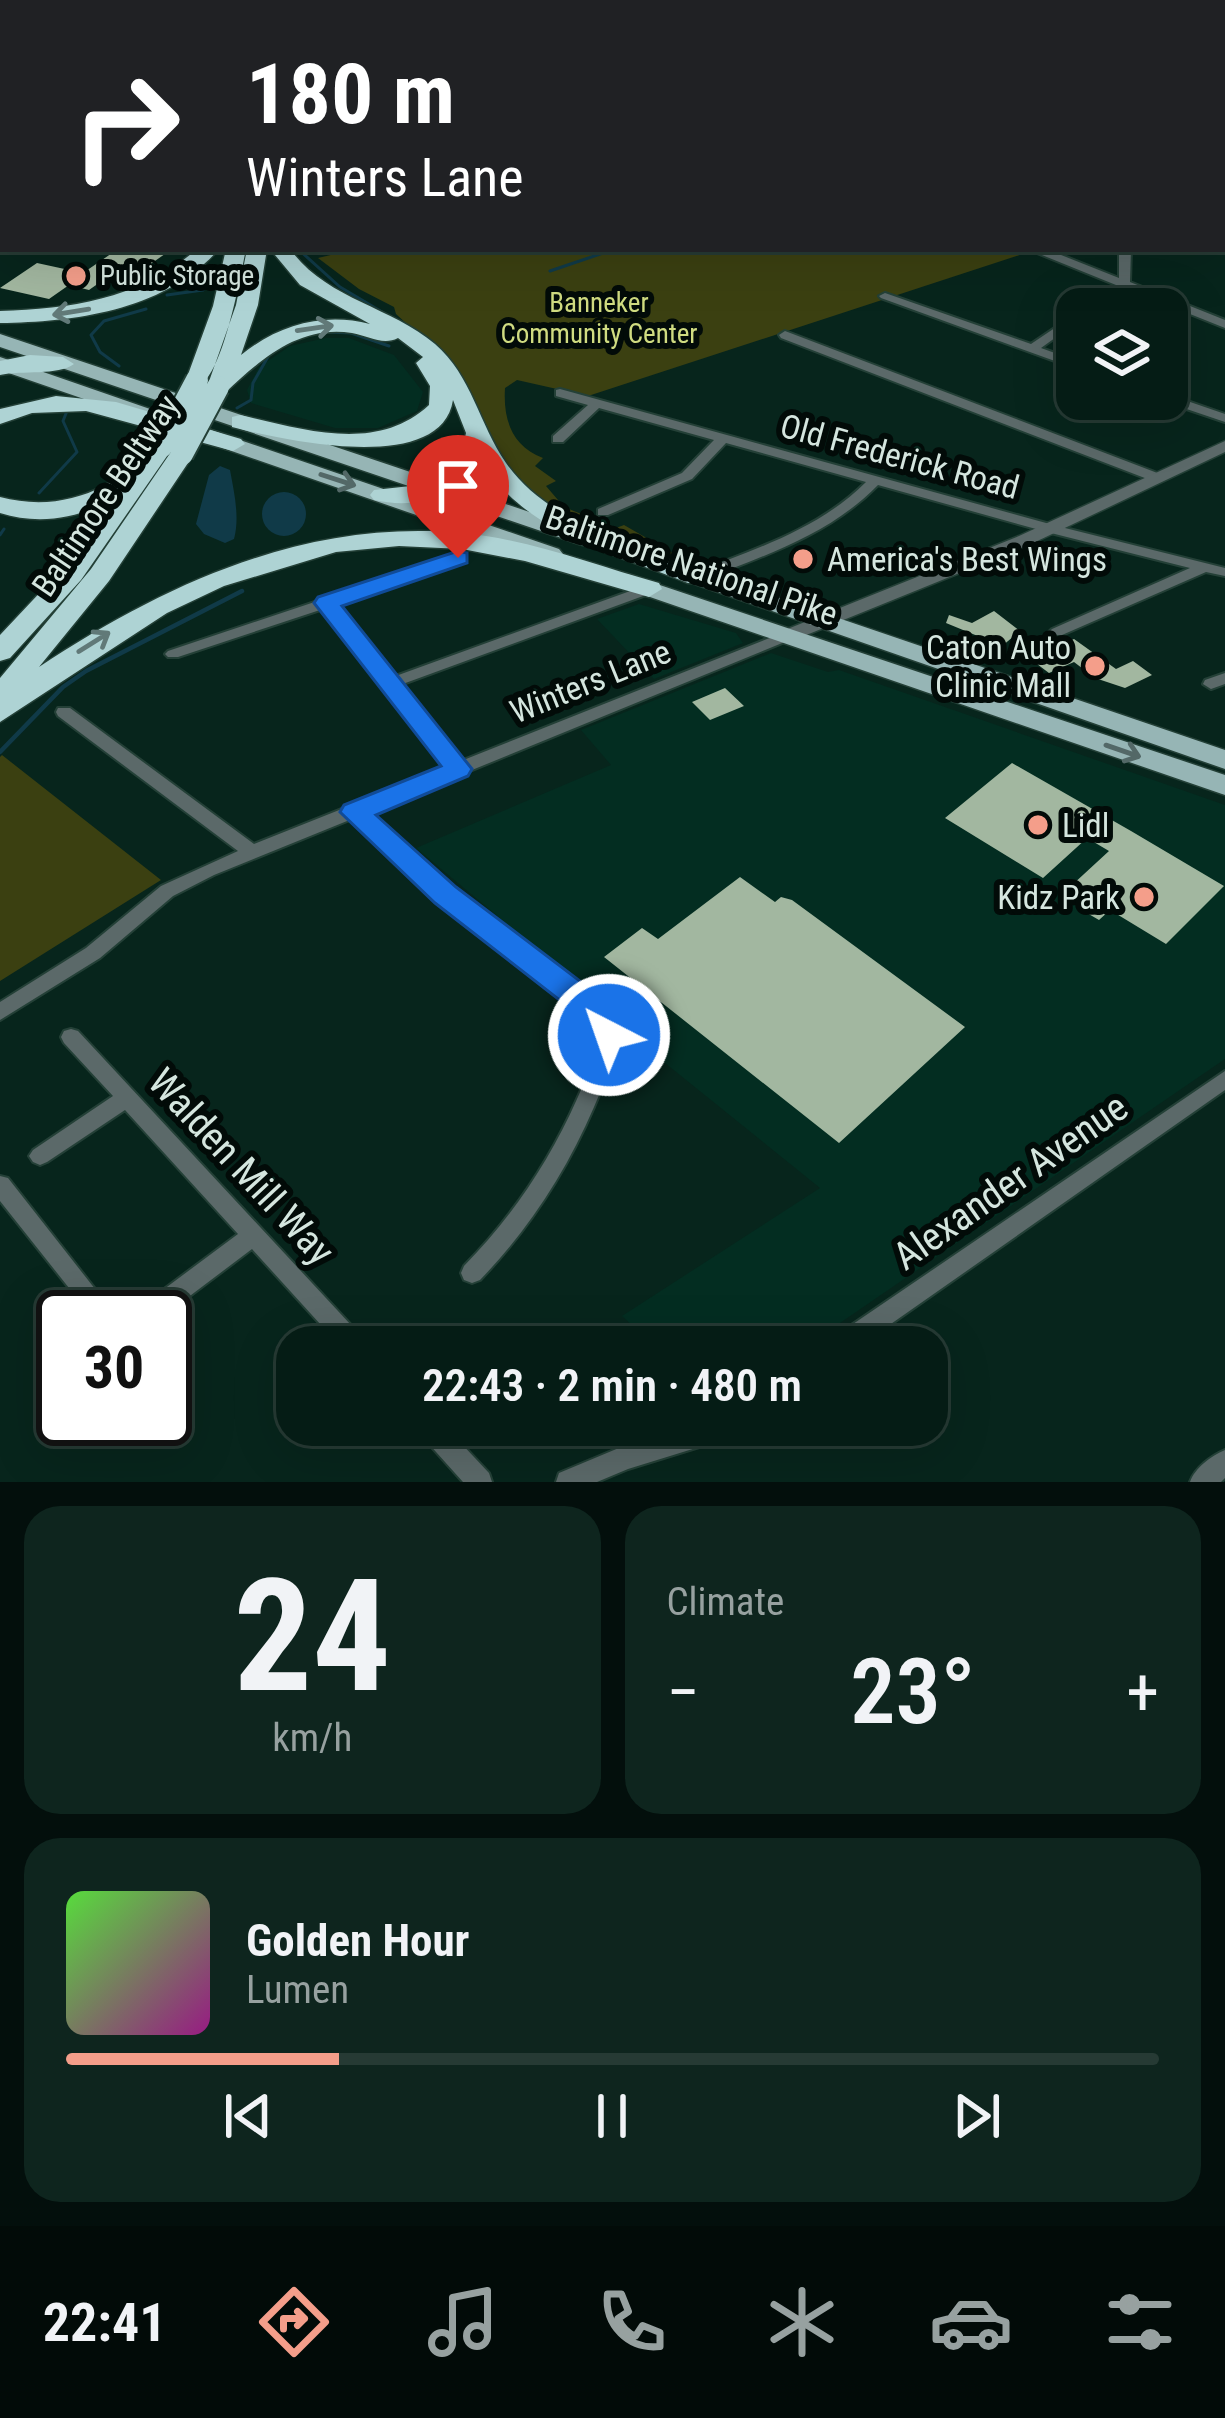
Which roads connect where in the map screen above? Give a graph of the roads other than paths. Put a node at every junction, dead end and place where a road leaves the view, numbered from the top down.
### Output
1 (206, 252) edge
2 (235, 252) edge
3 (256, 252) edge
4 (283, 252) edge
5 (1044, 252) edge
6 (1125, 252) edge
7 (1124, 284) junction
8 (1118, 288) edge
9 (885, 296) dead end
10 (0, 317) edge
11 (1225, 324) edge
12 (1056, 332) edge
13 (785, 335) dead end
14 (1032, 350) junction
15 (2, 355) edge
16 (1056, 358) edge
17 (63, 364) joint
18 (207, 383) junction
19 (560, 393) dead end
20 (596, 404) junction
21 (1188, 405) edge
22 (0, 417) edge
23 (1225, 418) edge
24 (236, 433) junction
25 (478, 434) junction
26 (723, 438) junction
27 (558, 439) dead end
28 (1225, 446) edge
29 (167, 450) junction
30 (1155, 477) junction
31 (874, 481) junction
32 (441, 490) junction
33 (383, 495) junction
34 (0, 505) edge
35 (603, 512) dead end
36 (456, 520) junction
37 (1052, 529) junction
38 (329, 546) junction
39 (458, 558) dead end
40 (1204, 566) junction
41 (1225, 572) edge
42 (697, 577) junction
43 (650, 589) junction
44 (326, 603) junction
45 (825, 621) junction
46 (1057, 632) dead end
47 (787, 636) junction
48 (0, 652) edge
49 (173, 654) dead end
50 (391, 682) junction
51 (0, 695) edge
52 (1070, 710) junction
53 (0, 712) edge
54 (64, 712) dead end
55 (1021, 717) junction
56 (1225, 760) edge
57 (458, 769) junction
58 (1225, 785) edge
59 (355, 812) junction
60 (252, 852) junction
61 (0, 1012) edge
62 (70, 1037) dead end
63 (1225, 1079) edge
64 (126, 1097) junction
65 (40, 1156) dead end
66 (0, 1185) edge
67 (253, 1234) junction
68 (472, 1273) dead end
69 (84, 1290) edge
70 (180, 1290) edge
71 (337, 1326) edge
72 (868, 1326) edge
73 (447, 1446) edge
74 (660, 1446) edge
75 (1225, 1462) edge
76 (480, 1482) edge
77 (568, 1482) edge
78 (1202, 1482) edge

1 -> 10 highway
2 - 18 highway, Baltimore Beltway
3 - 18 highway, Baltimore Beltway
4 - 25 highway
5 - 7 street
6 - 7 street
7 - 8 street
7 - 11 street
9 - 14 street
12 - 14 street
13 - 30 street
14 - 16 street
15 - 17 highway
15 - 24 main road, Baltimore National Pike
17 - 24 main road, Baltimore National Pike
18 -> 24 highway
18 - 29 highway, Baltimore Beltway, bridge
19 - 20 street, Old Frederick Road
20 - 26 street, Old Frederick Road
20 - 27 street
21 - 23 street
22 - 24 highway
24 - 32 main road, Baltimore National Pike
24 -> 33 main road, Baltimore National Pike
25 - 32 highway
25 - 42 highway
26 - 31 street, Old Frederick Road
26 - 35 street
28 - 30 street, Winters Lane
29 - 34 highway
29 - 48 highway, Baltimore Beltway
29 - 51 highway, Baltimore Beltway
30 - 37 street, Winters Lane
31 - 37 street, Old Frederick Road
31 - 42 street
32 - 33 highway
32 - 42 main road, Baltimore National Pike
33 - 36 main road, Baltimore National Pike
36 - 38 highway
36 - 43 main road, Baltimore National Pike
37 - 40 street, Old Frederick Road
37 - 45 street, Winters Lane
38 - 43 highway
53 -> 38 highway
39 - 44 street
40 - 41 street, Old Frederick Road
40 - 46 street
42 - 45 main road, Baltimore National Pike
43 - 47 main road, Baltimore National Pike
43 - 50 street
44 - 49 street
44 - 50 street
45 - 47 street, Winters Lane
45 - 52 main road, Baltimore National Pike
47 - 55 main road, Baltimore National Pike
47 - 57 street, Winters Lane
50 - 57 street
52 - 55 main road
52 - 56 main road, Baltimore National Pike
54 - 60 street
55 -> 58 main road, Baltimore National Pike
57 - 59 street, Winters Lane
59 - 60 street, Winters Lane
59 - 68 street
60 - 61 street, Winters Lane
62 - 64 street, Walden Mill Way
63 - 72 street, Alexander Avenue
64 - 65 street
64 - 67 street, Walden Mill Way
66 - 69 street
67 - 70 street
67 - 71 street, Walden Mill Way
73 - 76 street
74 - 77 street
75 - 78 street

